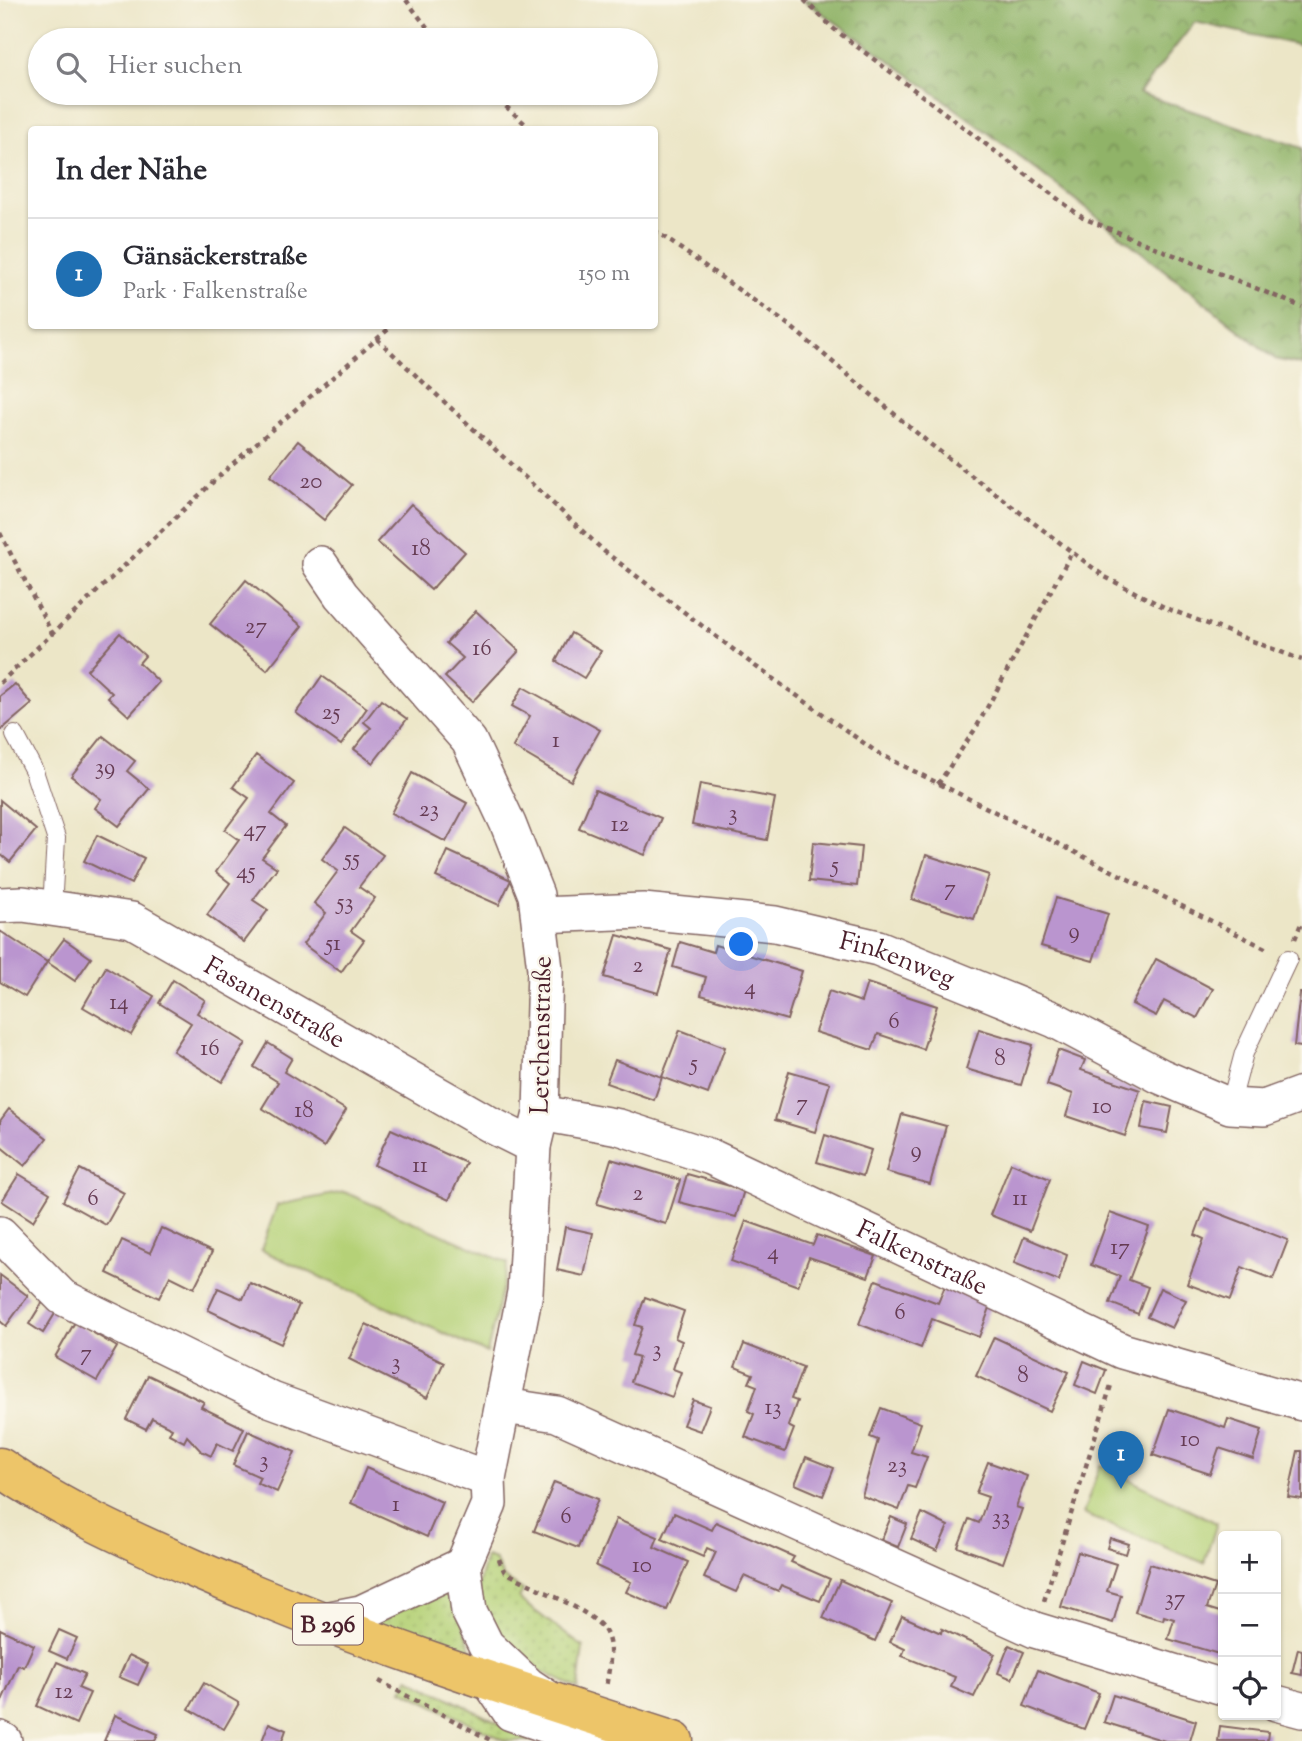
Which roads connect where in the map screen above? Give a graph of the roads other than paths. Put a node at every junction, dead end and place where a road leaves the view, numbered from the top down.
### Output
1 (320, 564) dead end
2 (15, 735) dead end
3 (0, 905) edge
4 (52, 909) junction
5 (539, 915) junction
6 (1288, 960) road end
7 (1302, 1094) edge
8 (1230, 1106) junction
9 (541, 1112) junction
10 (533, 1146) junction
11 (0, 1234) edge
12 (1302, 1404) edge
13 (505, 1406) junction
14 (0, 1467) edge
15 (488, 1479) junction
16 (470, 1552) junction
17 (335, 1627) junction
18 (490, 1682) junction
19 (1218, 1685) edge
20 (558, 1704) junction
21 (1281, 1704) edge
22 (1302, 1710) edge
23 (594, 1741) edge
24 (674, 1741) edge

1 - 5 street, Lerchenstraße
2 - 4 lane
3 - 4 street, Fasanenstraße
4 - 10 street, Fasanenstraße
5 - 8 street, Finkenweg
5 - 9 street, Lerchenstraße
6 - 8 lane
7 - 8 street, Finkenweg
9 - 10 street, Lerchenstraße
9 - 12 street, Falkenstraße
10 - 13 street, Lerchenstraße
11 - 15 street
13 - 15 street, Lerchenstraße
13 - 19 street
14 - 17 main road, B 296
15 - 16 street, Lerchenstraße
16 - 17 street
16 - 20 street, Lerchenstraße
17 - 18 main road, B 296
18 - 20 main road, B 296
18 - 23 street
20 - 24 main road, B 296
21 - 22 street

